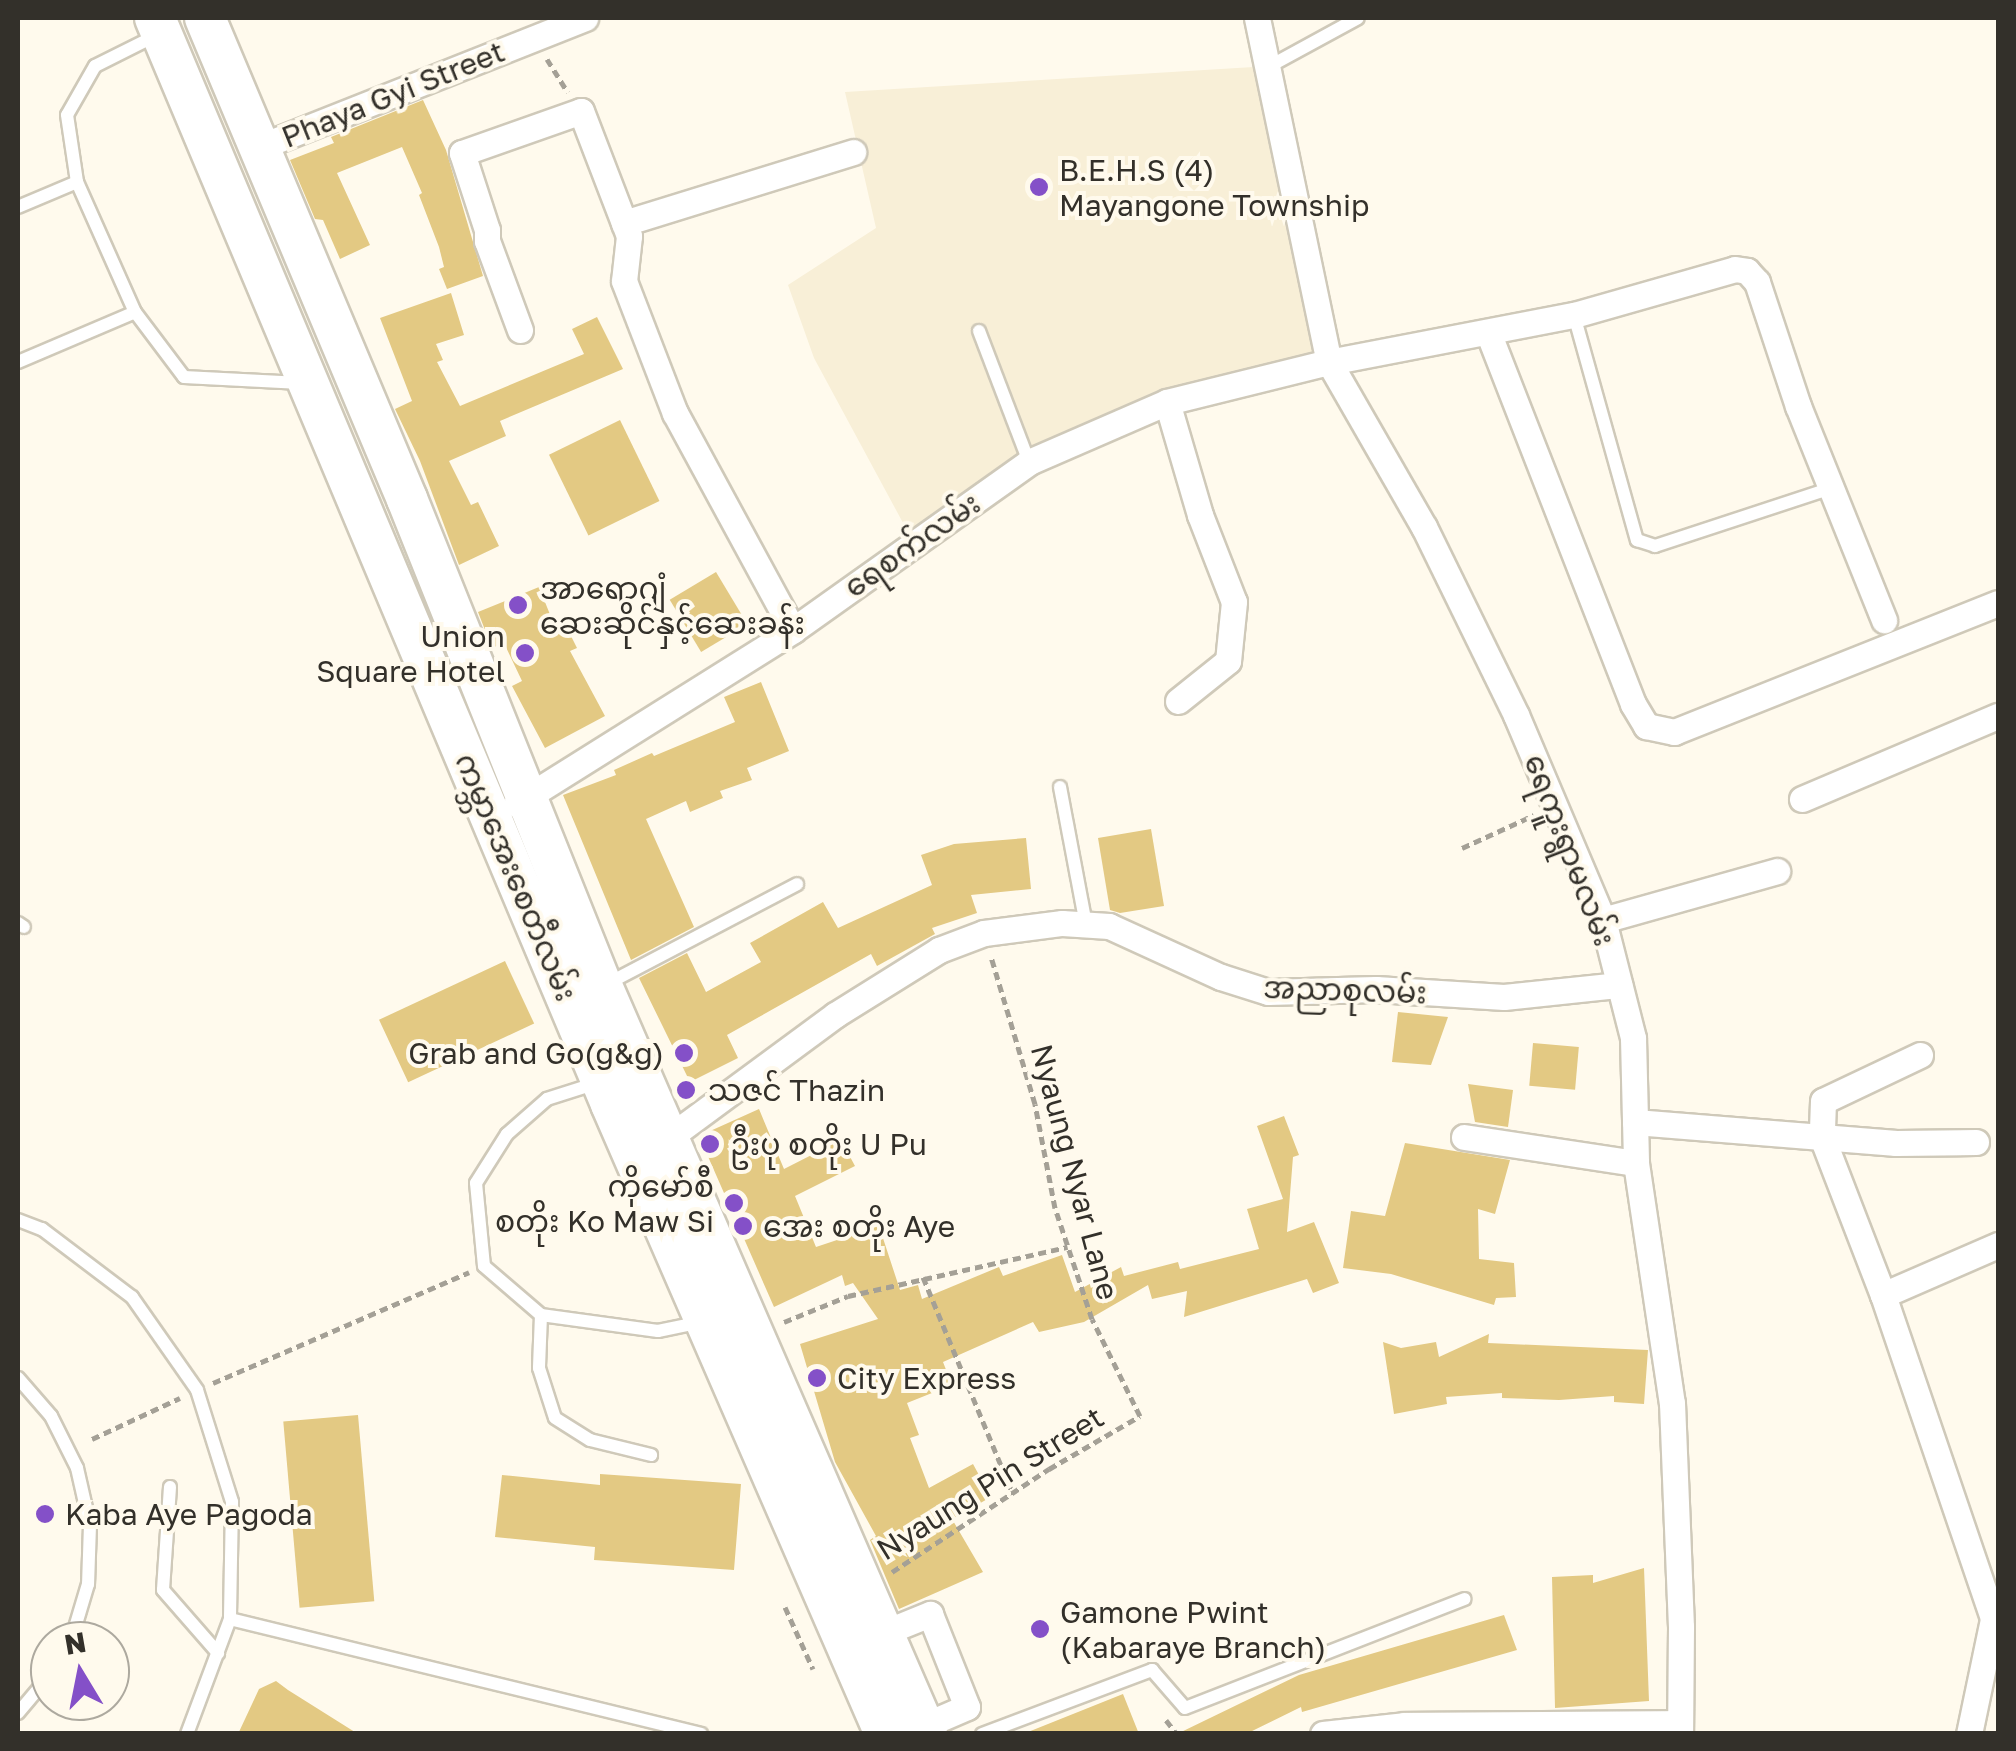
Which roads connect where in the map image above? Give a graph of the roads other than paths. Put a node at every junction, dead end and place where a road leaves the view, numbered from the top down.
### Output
1 (585, 18) edge
2 (1257, 18) edge
3 (1358, 18) edge
4 (206, 20) edge
5 (160, 32) edge
6 (1270, 66) junction
7 (257, 148) junction
8 (853, 152) dead end
9 (76, 182) junction
10 (18, 207) edge
11 (624, 223) junction
12 (135, 312) junction
13 (1574, 316) junction
14 (520, 330) dead end
15 (979, 332) dead end
16 (1488, 332) junction
17 (18, 362) edge
18 (1330, 362) junction
19 (355, 376) junction
20 (311, 388) junction
21 (1167, 402) junction
22 (1029, 462) junction
23 (1832, 488) junction
24 (406, 499) junction
25 (364, 516) junction
26 (1998, 603) edge
27 (1884, 620) dead end
28 (793, 630) junction
29 (1178, 700) dead end
30 (1998, 716) edge
31 (1060, 787) dead end
32 (1802, 798) dead end
33 (527, 799) junction
34 (490, 816) junction
35 (1776, 872) dead end
36 (797, 884) dead end
37 (1603, 920) junction
38 (1086, 924) junction
39 (1619, 985) junction
40 (602, 986) junction
41 (1920, 1056) dead end
42 (602, 1081) junction
43 (1635, 1122) junction
44 (1464, 1137) dead end
45 (1822, 1137) junction
46 (667, 1138) junction
47 (1976, 1142) dead end
48 (1636, 1163) junction
49 (18, 1220) edge
50 (1998, 1245) edge
51 (1883, 1295) junction
52 (541, 1314) junction
53 (704, 1321) junction
54 (18, 1378) edge
55 (651, 1455) dead end
56 (170, 1488) dead end
57 (1465, 1599) dead end
58 (1996, 1618) edge
59 (230, 1619) junction
60 (76, 1621) edge
61 (218, 1654) junction
62 (1680, 1728) edge
63 (1536, 1729) edge
64 (912, 1731) edge
65 (186, 1734) edge
66 (701, 1734) edge
67 (982, 1734) edge
68 (1323, 1734) edge
69 (1969, 1734) edge

1 - 7 street, Phaya Gyi Street
2 - 6 street, ရေကူးရွာမလမ်း
3 - 6 lane
4 - 5 main road
4 - 7 main road, ကမ္ဘာအေးစေတီလမ်း
5 - 9 lane
5 - 20 main road, ကမ္ဘာအေးစေတီလမ်း
6 - 18 street, ရေကူးရွာမလမ်း
7 - 19 main road, ကမ္ဘာအေးစေတီလမ်း
8 - 11 street
9 - 10 lane
9 - 12 lane
11 - 14 street
11 - 28 street
12 - 17 lane
12 - 20 lane
13 - 16 street, ရေစက်လမ်း
13 - 23 street, ရေစက်လမ်း
13 - 23 lane
15 - 22 lane
16 - 18 street, ရေစက်လမ်း
16 - 26 street
18 - 21 street, ရေစက်လမ်း
18 - 37 street, ရေကူးရွာမလမ်း
19 - 20 main road
19 - 24 main road, ကမ္ဘာအေးစေတီလမ်း
20 - 25 main road, ကမ္ဘာအေးစေတီလမ်း
21 - 22 street, ရေစက်လမ်း
21 - 29 street
22 - 28 street, ရေစက်လမ်း
23 - 27 street
24 - 25 main road
24 - 33 main road, ကမ္ဘာအေးစေတီလမ်း
25 - 34 main road, ကမ္ဘာအေးစေတီလမ်း
28 - 33 street, ရေစက်လမ်း
30 - 32 street
31 - 38 lane
33 - 34 street, ရေစက်လမ်း
33 - 40 main road, ကမ္ဘာအေးစေတီလမ်း
34 - 42 main road, ကမ္ဘာအေးစေတီလမ်း
35 - 37 street
36 - 40 lane
37 - 39 street, ရေကူးရွာမလမ်း
38 - 39 street, အညာစုလမ်း
38 - 46 street, အညာစုလမ်း
39 - 43 street, ရေကူးရွာမလမ်း
40 - 46 main road, ကမ္ဘာအေးစေတီလမ်း
41 - 45 street
42 - 52 lane
42 - 53 main road, ကမ္ဘာအေးစေတီလမ်း
43 - 45 street
43 - 48 street, ရေကူးရွာမလမ်း
44 - 48 street
45 - 47 street
45 - 51 street
46 - 64 main road, ကမ္ဘာအေးစေတီလမ်း
48 - 62 street, ရေကူးရွာမလမ်း
49 - 59 lane
50 - 51 street
51 - 58 street
52 - 53 lane
52 - 55 lane
53 - 64 main road, ကမ္ဘာအေးစေတီလမ်း
54 - 60 lane
56 - 61 lane
57 - 67 lane
58 - 69 street
59 - 61 lane
59 - 66 lane
61 - 65 lane
62 - 63 street
63 - 68 street

